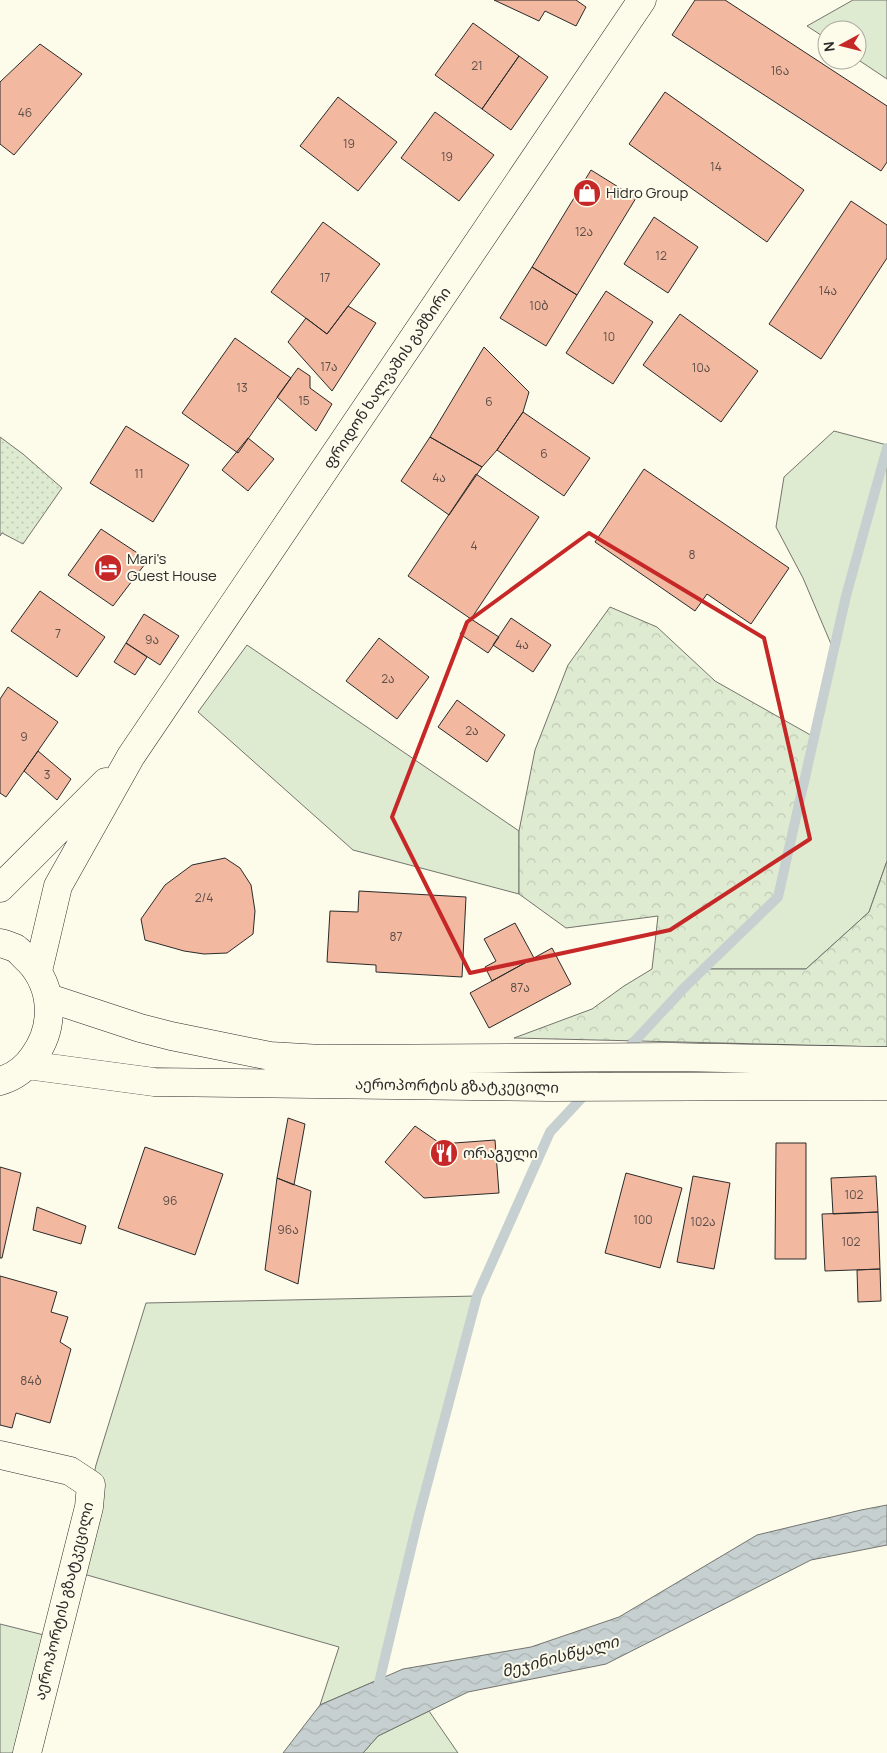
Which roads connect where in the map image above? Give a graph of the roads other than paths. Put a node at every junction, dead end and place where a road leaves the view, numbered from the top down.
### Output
1 (642, 0) edge
2 (131, 756) junction
3 (0, 888) edge
4 (0, 943) edge
5 (38, 971) junction
6 (49, 998) junction
7 (887, 1061) edge
8 (27, 1065) junction
9 (0, 1081) edge
10 (887, 1086) edge
11 (0, 1455) edge
12 (27, 1753) edge

1 - 2 main road, ფრიდონ ხალვაშის გამზირი
2 - 3 main road
2 - 5 main road
4 - 5 main road
5 - 6 main road
6 - 7 main road, აეროპორტის გზატკეცილი
6 - 8 main road
8 - 9 main road
8 - 10 main road, აეროპორტის გზატკეცილი
11 - 12 main road, აეროპორტის გზატკეცილი

